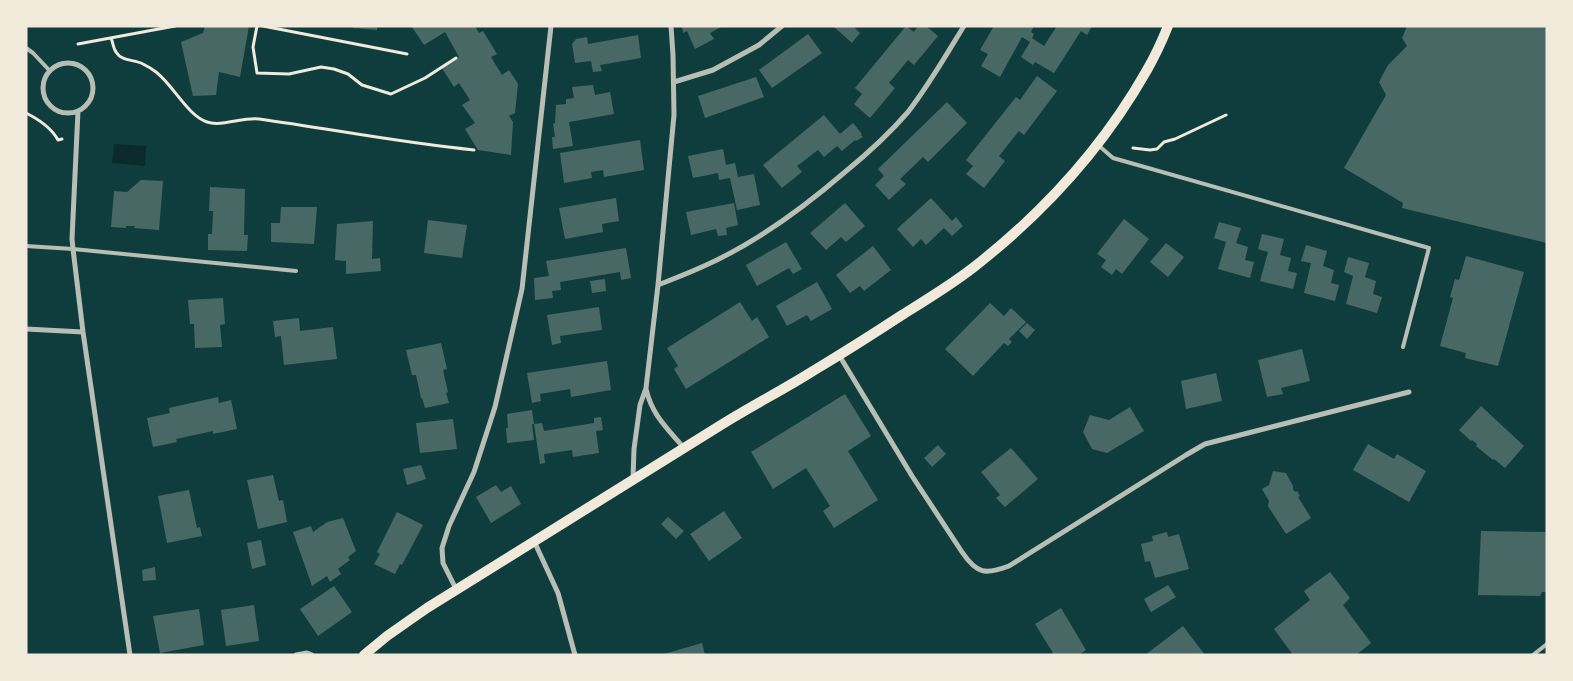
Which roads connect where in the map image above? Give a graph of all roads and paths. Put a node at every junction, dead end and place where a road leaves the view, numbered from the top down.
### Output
1 (175, 26) edge
2 (257, 26) edge
3 (262, 26) edge
4 (551, 26) edge
5 (671, 26) edge
6 (782, 26) edge
7 (964, 26) edge
8 (1168, 26) edge
9 (165, 27) edge
10 (111, 38) junction
11 (78, 44) dead end
12 (26, 48) edge
13 (407, 54) dead end
14 (456, 58) dead end
15 (50, 71) junction
16 (674, 82) junction
17 (78, 111) junction
18 (26, 113) edge
19 (1226, 115) dead end
20 (78, 131) junction
21 (1097, 145) junction
22 (474, 150) dead end
23 (1113, 158) junction
24 (26, 246) edge
25 (73, 248) junction
26 (296, 271) dead end
27 (658, 285) junction
28 (26, 329) edge
29 (82, 332) junction
30 (1403, 347) dead end
31 (839, 354) junction
32 (646, 388) junction
33 (1409, 392) dead end
34 (684, 448) junction
35 (632, 480) junction
36 (534, 541) junction
37 (456, 590) junction
38 (1547, 644) edge
39 (130, 655) edge
40 (296, 655) edge
41 (312, 655) edge
42 (364, 655) edge
43 (575, 655) edge
44 (1533, 655) edge

1 - 9 path
2 - 14 path
3 - 13 path
4 - 37 street
5 - 16 street
6 - 16 street
7 - 27 street
8 - 21 main road
9 - 10 path
10 - 11 path
10 - 22 path
12 - 15 lane
15 - 17 street
15 - 17 street
16 - 27 street
17 - 20 street
18 - 20 path
19 - 23 path
20 - 25 street
21 - 23 lane
21 - 31 main road
23 - 30 lane
24 - 25 lane
25 - 26 lane
25 - 29 street
27 - 32 street
28 - 29 street
29 - 39 street
31 - 33 street
31 - 34 main road
32 - 34 street
32 - 35 street
34 - 35 main road
35 - 36 main road
36 - 37 main road
36 - 43 street
37 - 42 main road
38 - 44 lane
40 - 41 street

